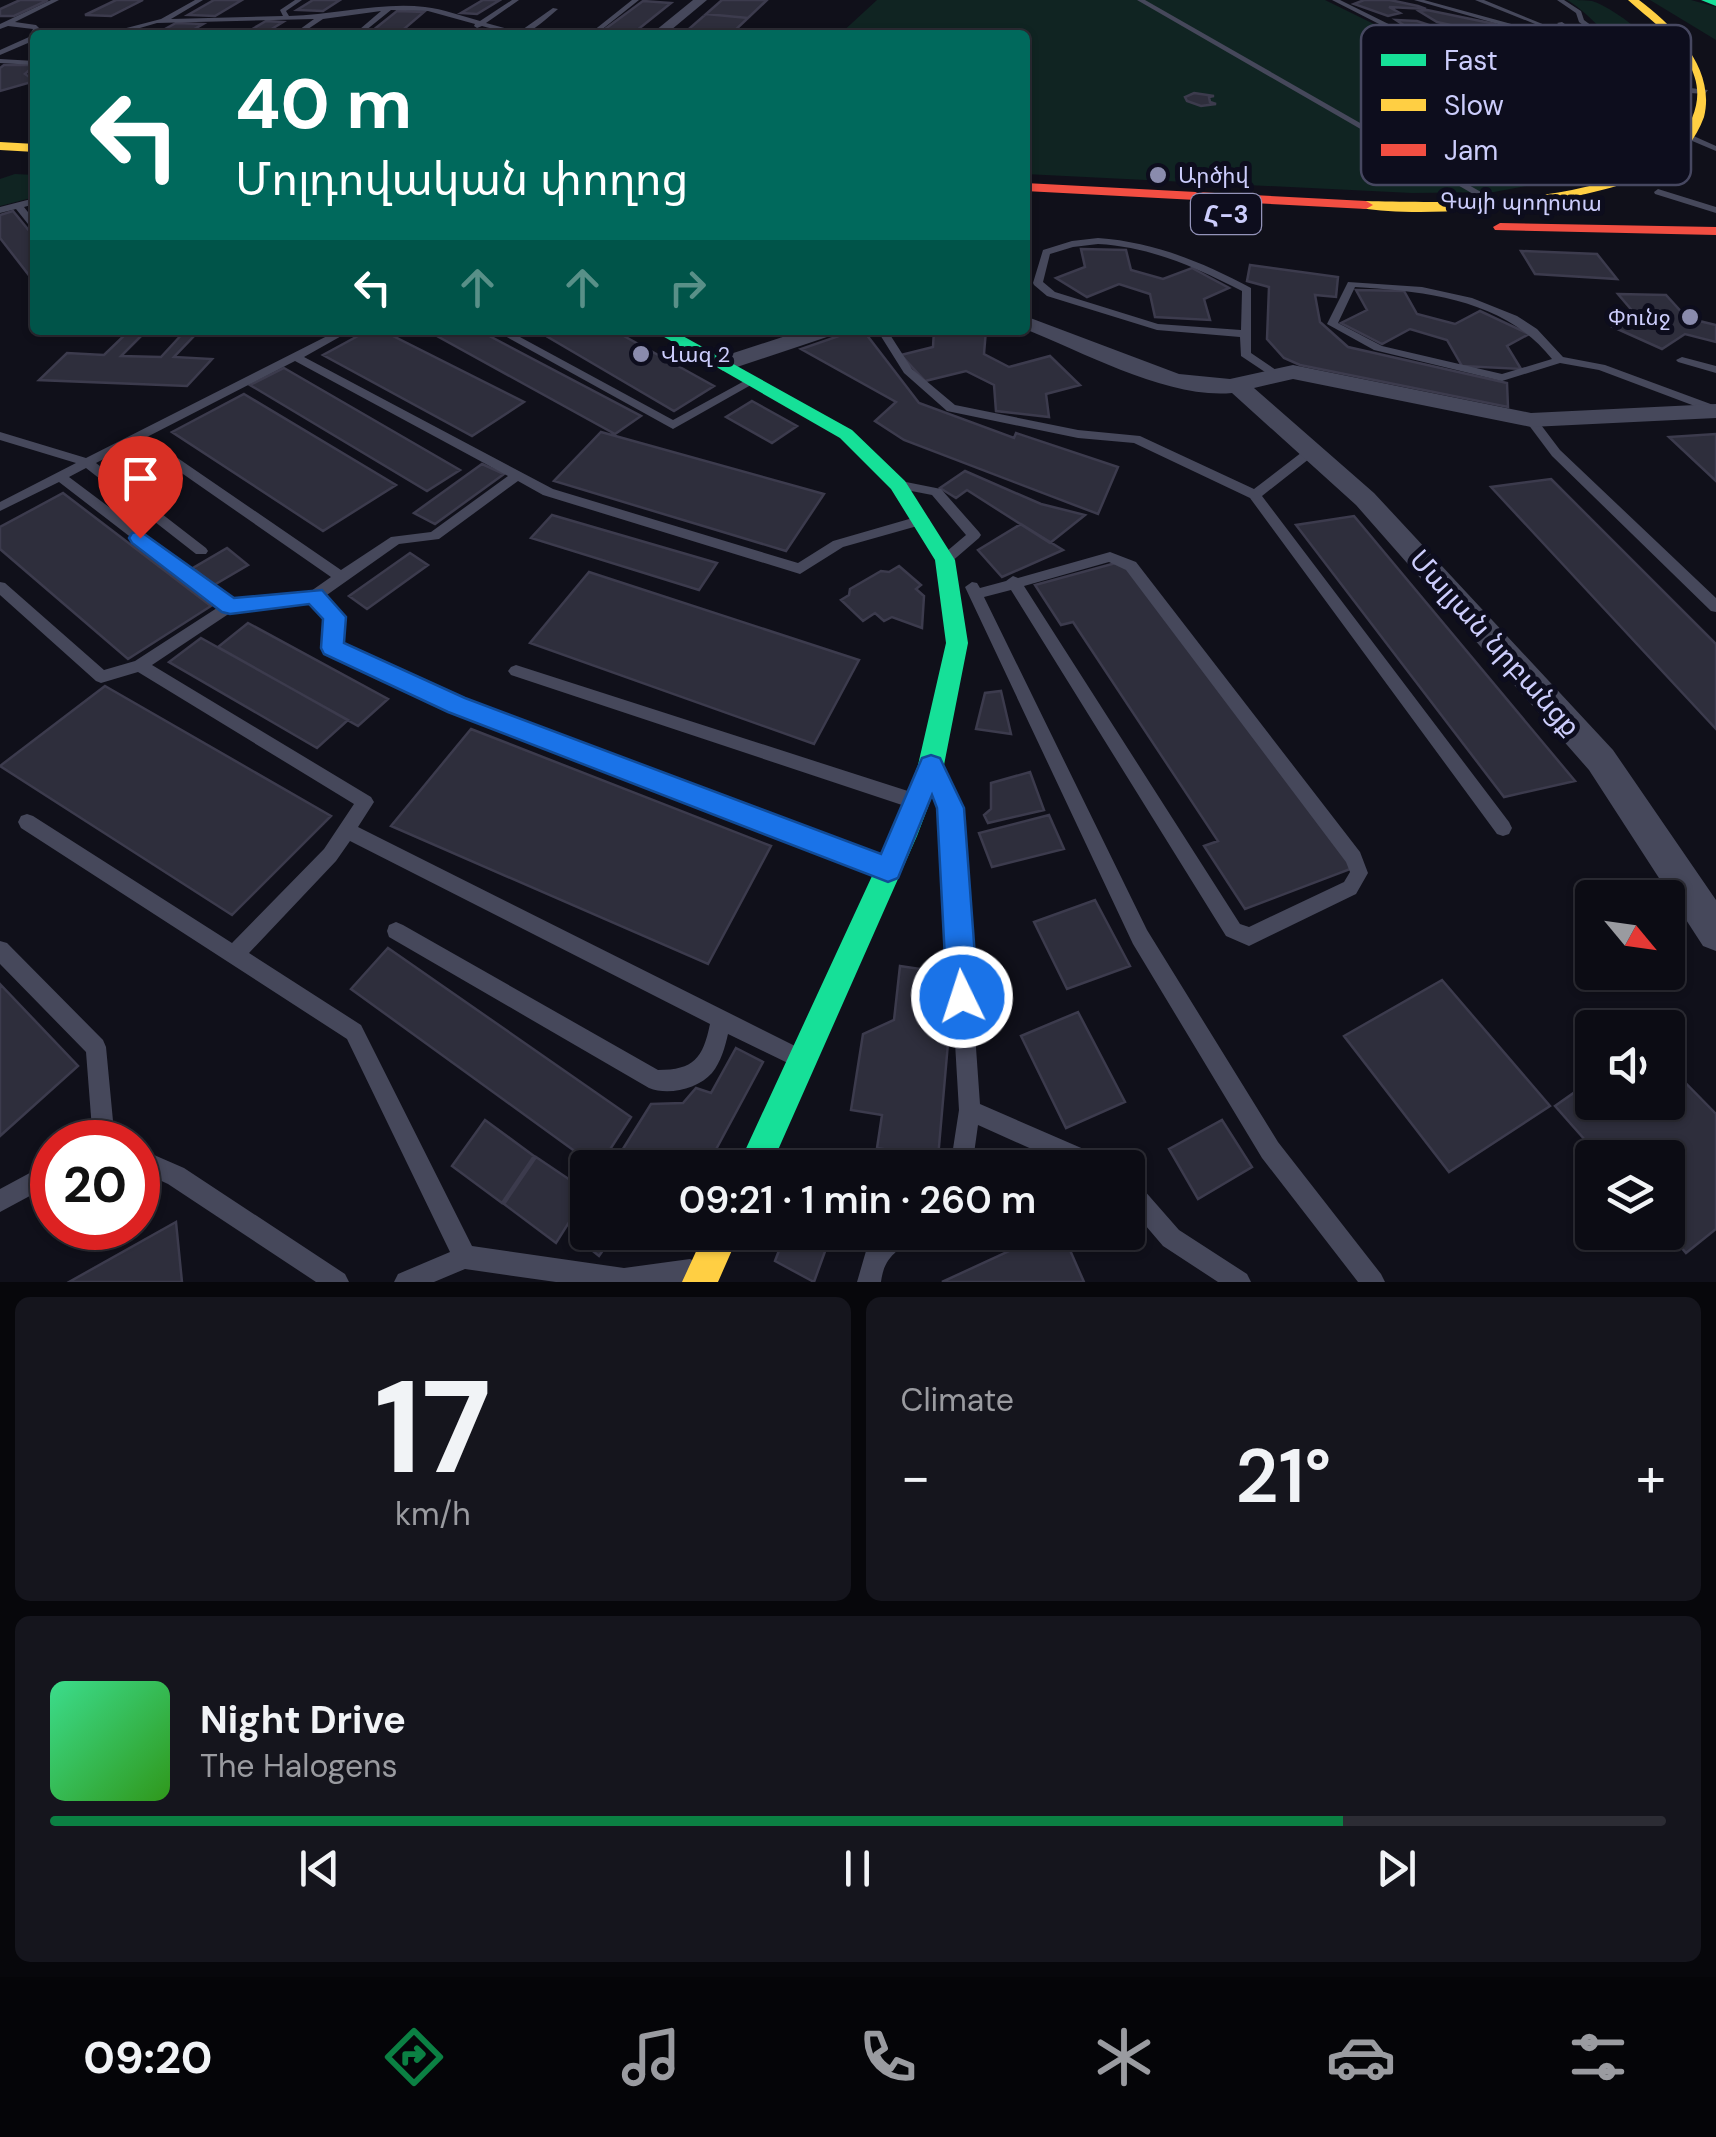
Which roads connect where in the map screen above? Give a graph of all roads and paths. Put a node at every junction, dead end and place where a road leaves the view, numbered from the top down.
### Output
1 (56, 0) edge
2 (200, 0) edge
3 (299, 0) edge
4 (400, 0) edge
5 (516, 0) edge
6 (636, 0) edge
7 (701, 0) edge
8 (1140, 0) edge
9 (1336, 0) edge
10 (1345, 0) edge
11 (1417, 0) edge
12 (1478, 0) edge
13 (1560, 0) edge
14 (1610, 0) edge
15 (1633, 0) edge
16 (1706, 0) edge
17 (1716, 2) edge
18 (389, 8) junction
19 (554, 9) dead end
20 (287, 17) junction
21 (321, 17) junction
22 (162, 20) junction
23 (1581, 21) junction
24 (1560, 23) junction
25 (1542, 24) junction
26 (2, 25) edge
27 (474, 25) junction
28 (1386, 25) edge
29 (1510, 25) edge
30 (1537, 25) edge
31 (1563, 25) edge
32 (1587, 25) edge
33 (1655, 25) edge
34 (1668, 25) edge
35 (37, 30) edge
36 (127, 30) edge
37 (302, 30) edge
38 (362, 30) edge
39 (462, 30) dead end
40 (498, 30) edge
41 (527, 30) edge
42 (597, 30) edge
43 (663, 30) edge
44 (30, 40) edge
45 (0, 53) edge
46 (1705, 53) edge
47 (0, 61) edge
48 (30, 63) edge
49 (1691, 90) edge
50 (1705, 92) junction
51 (1361, 126) edge
52 (0, 132) edge
53 (30, 133) edge
54 (1692, 134) joint
55 (0, 146) edge
56 (30, 148) edge
57 (1716, 150) edge
58 (1465, 185) edge
59 (1627, 185) edge
60 (1659, 185) edge
61 (1663, 185) edge
62 (1030, 186) edge
63 (30, 202) edge
64 (1030, 203) edge
65 (1498, 204) junction
66 (18, 205) junction
67 (0, 210) edge
68 (1716, 210) edge
69 (30, 221) edge
70 (1716, 221) edge
71 (1716, 231) edge
72 (1030, 324) edge
73 (1246, 334) junction
74 (337, 335) edge
75 (508, 335) edge
76 (669, 335) edge
77 (810, 335) edge
78 (885, 335) edge
79 (294, 356) junction
80 (1558, 360) junction
81 (1682, 360) dead end
82 (723, 364) junction
83 (1716, 370) edge
84 (1272, 372) junction
85 (752, 380) junction
86 (1237, 385) junction
87 (1716, 411) edge
88 (1531, 420) junction
89 (0, 436) edge
90 (137, 436) junction
91 (1310, 452) junction
92 (86, 462) junction
93 (60, 476) junction
94 (517, 476) junction
95 (898, 485) junction
96 (1255, 495) junction
97 (0, 507) edge
98 (923, 520) junction
99 (200, 551) dead end
100 (945, 560) junction
101 (341, 577) junction
102 (1012, 581) junction
103 (0, 587) edge
104 (978, 594) junction
105 (314, 596) junction
106 (230, 606) junction
107 (1716, 607) edge
108 (140, 665) junction
109 (516, 670) dead end
110 (931, 766) junction
111 (917, 802) junction
112 (26, 822) dead end
113 (1503, 828) dead end
114 (346, 830) junction
115 (888, 870) junction
116 (396, 931) dead end
117 (1716, 934) edge
118 (0, 950) edge
119 (234, 954) junction
120 (721, 1019) junction
121 (802, 1060) junction
122 (970, 1110) junction
123 (102, 1120) edge
124 (761, 1150) edge
125 (964, 1150) edge
126 (1060, 1150) edge
127 (160, 1169) edge
128 (30, 1184) edge
129 (0, 1201) edge
130 (1145, 1209) edge
131 (715, 1250) edge
132 (879, 1250) edge
133 (465, 1257) junction
134 (703, 1276) edge
135 (337, 1282) edge
136 (406, 1282) edge
137 (869, 1282) edge
138 (1239, 1282) edge
139 (1373, 1282) edge

1 - 26 lane
2 - 22 lane
3 - 20 lane
4 - 18 lane
5 - 27 lane
6 - 42 lane
7 - 43 street
8 - 51 lane
9 - 10 lane
9 - 28 lane
11 - 29 lane
12 - 25 lane
13 - 23 lane
14 - 33 main road
15 - 34 main road
16 - 17 main road
18 - 21 lane
18 - 27 lane
18 - 38 lane
19 - 41 lane
20 - 21 lane
20 - 22 lane
21 - 37 lane
22 - 36 lane
23 - 24 lane
23 - 32 lane
24 - 25 lane
24 - 31 lane
25 - 30 lane
26 - 35 lane
27 - 39 lane
27 - 40 lane
44 - 45 lane
46 - 50 main road
47 - 48 lane
49 - 50 lane
50 - 54 main road
52 - 53 main road
54 - 57 lane
55 - 56 main road
58 - 65 lane
59 - 65 main road, Գայի պողոտա / Հ-3
60 - 70 main road
61 - 68 lane
62 - 65 main road, Գայի պողոտա / Հ-3
63 - 66 lane
64 - 71 main road, Գայի պողոտա / Հ-3
66 - 67 lane
66 - 69 lane
72 - 86 street
73 - 73 lane
73 - 84 lane
74 - 79 lane
75 - 85 lane
76 - 82 main road
77 - 82 street
78 - 96 lane
79 - 90 lane
79 - 94 lane
80 - 80 lane
80 - 87 lane
81 - 83 lane
82 - 85 main road
84 - 86 street
84 - 88 street
85 - 95 main road
86 - 91 street, Մալյան նրբանցք
87 - 88 street
88 - 107 lane
89 - 92 lane
90 - 92 lane
90 - 101 lane
91 - 96 lane
91 - 117 street, Մալյան նրբանցք
92 - 93 lane
92 - 99 lane
93 - 97 lane
93 - 106 lane
94 - 98 lane
94 - 101 lane
95 - 98 main road
95 - 100 lane
96 - 113 lane
98 - 100 main road
100 - 104 lane
100 - 110 main road
101 - 105 lane
102 - 102 lane
102 - 104 lane
103 - 108 lane
104 - 139 lane
105 - 106 lane
105 - 115 lane
106 - 108 lane
108 - 114 lane
109 - 111 lane
110 - 111 main road
110 - 122 lane
111 - 115 main road
112 - 119 lane
114 - 119 lane
114 - 120 lane
115 - 121 main road
116 - 120 lane
118 - 123 lane
119 - 133 lane
120 - 121 lane
121 - 124 main road
122 - 125 lane
122 - 126 lane
127 - 135 lane
128 - 129 lane
130 - 138 lane
131 - 134 main road
132 - 137 lane
133 - 134 lane
133 - 136 lane

